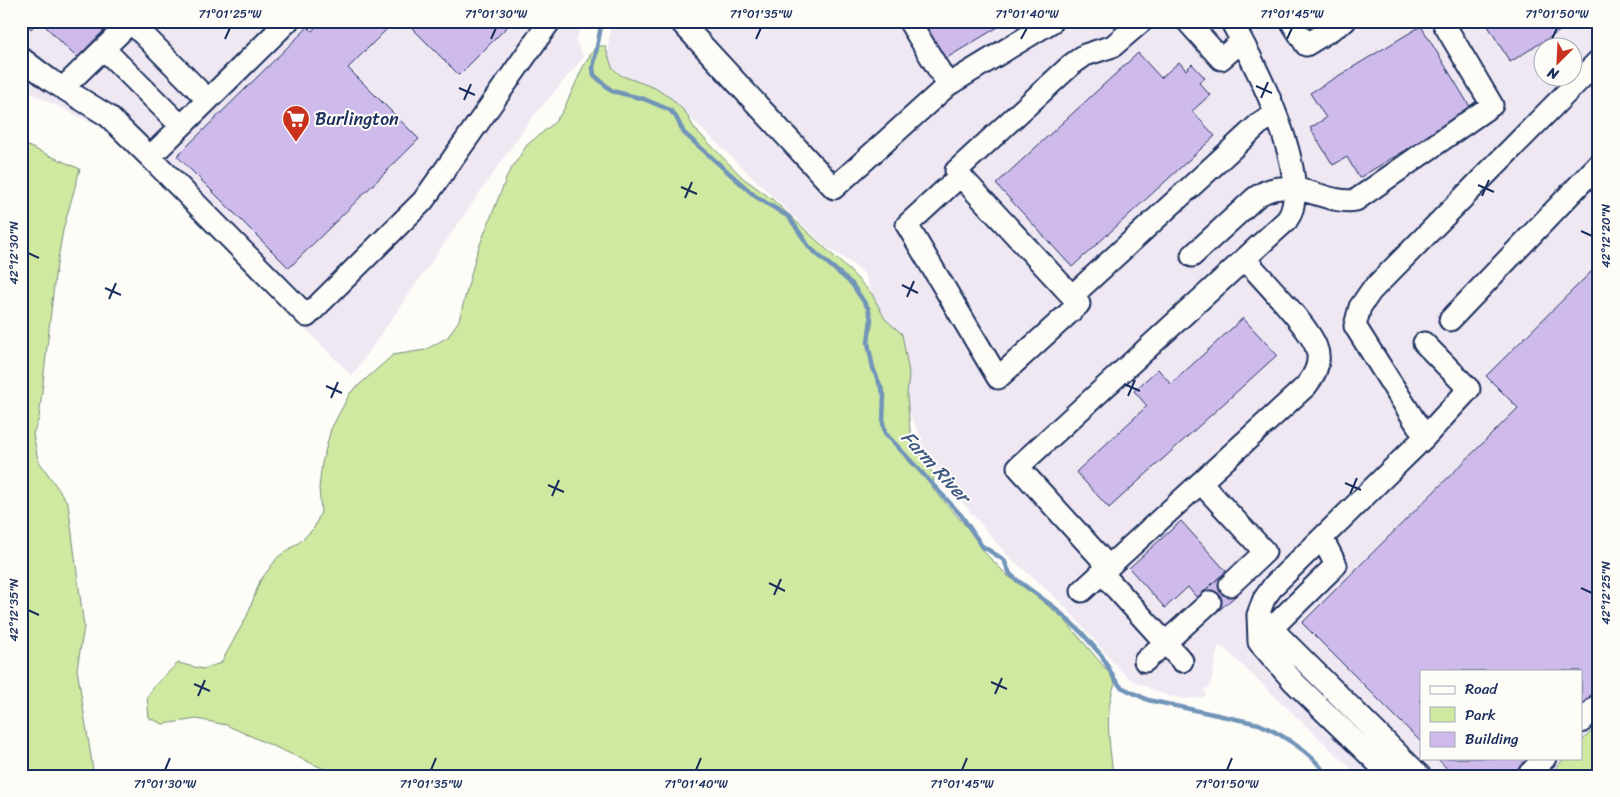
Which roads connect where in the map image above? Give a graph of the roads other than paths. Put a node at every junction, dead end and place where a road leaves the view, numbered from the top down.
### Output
1 (288, 21) edge
2 (550, 21) edge
3 (680, 21) edge
4 (909, 21) edge
5 (1053, 21) edge
6 (1142, 21) edge
7 (1187, 21) edge
8 (1232, 21) edge
9 (1291, 21) edge
10 (1345, 21) edge
11 (131, 22) edge
12 (1444, 24) dead end
13 (1242, 41) junction
14 (104, 49) junction
15 (21, 58) edge
16 (1599, 60) edge
17 (948, 85) junction
18 (63, 88) junction
19 (208, 100) junction
20 (1276, 114) junction
21 (181, 126) junction
22 (150, 158) junction
23 (1599, 164) edge
24 (961, 175) junction
25 (1294, 189) junction
26 (1192, 256) dead end
27 (1245, 259) junction
28 (1072, 296) junction
29 (1450, 320) dead end
30 (1424, 343) dead end
31 (1425, 437) junction
32 (1201, 482) junction
33 (1322, 538) junction
34 (1105, 570) junction
35 (1230, 585) dead end
36 (1082, 591) dead end
37 (1210, 602) dead end
38 (1265, 622) junction
39 (1166, 643) junction
40 (1146, 661) dead end
41 (1182, 661) dead end
42 (1599, 704) edge
43 (1582, 721) edge
44 (1543, 760) edge
45 (1391, 776) edge
46 (1420, 776) edge
47 (1527, 776) edge

1 - 19 street
2 - 22 street
3 - 17 street
4 - 17 street
5 - 17 street
6 - 24 street
7 - 13 street
8 - 13 street
9 - 10 street
11 - 14 street
11 - 19 street
12 - 25 street
13 - 20 street
14 - 18 street
14 - 21 street
15 - 18 street
16 - 31 street
18 - 22 street
19 - 21 street
20 - 25 street
20 - 28 street
21 - 22 street
23 - 29 street
24 - 28 street
24 - 28 street
25 - 26 street
25 - 27 street
27 - 32 street
27 - 34 street
30 - 31 street
31 - 33 street
32 - 34 street
32 - 35 street
33 - 38 street
33 - 38 street
34 - 36 street
34 - 39 street
37 - 39 street
38 - 45 street
38 - 46 street
39 - 40 street
39 - 41 street
42 - 43 street
44 - 47 street

